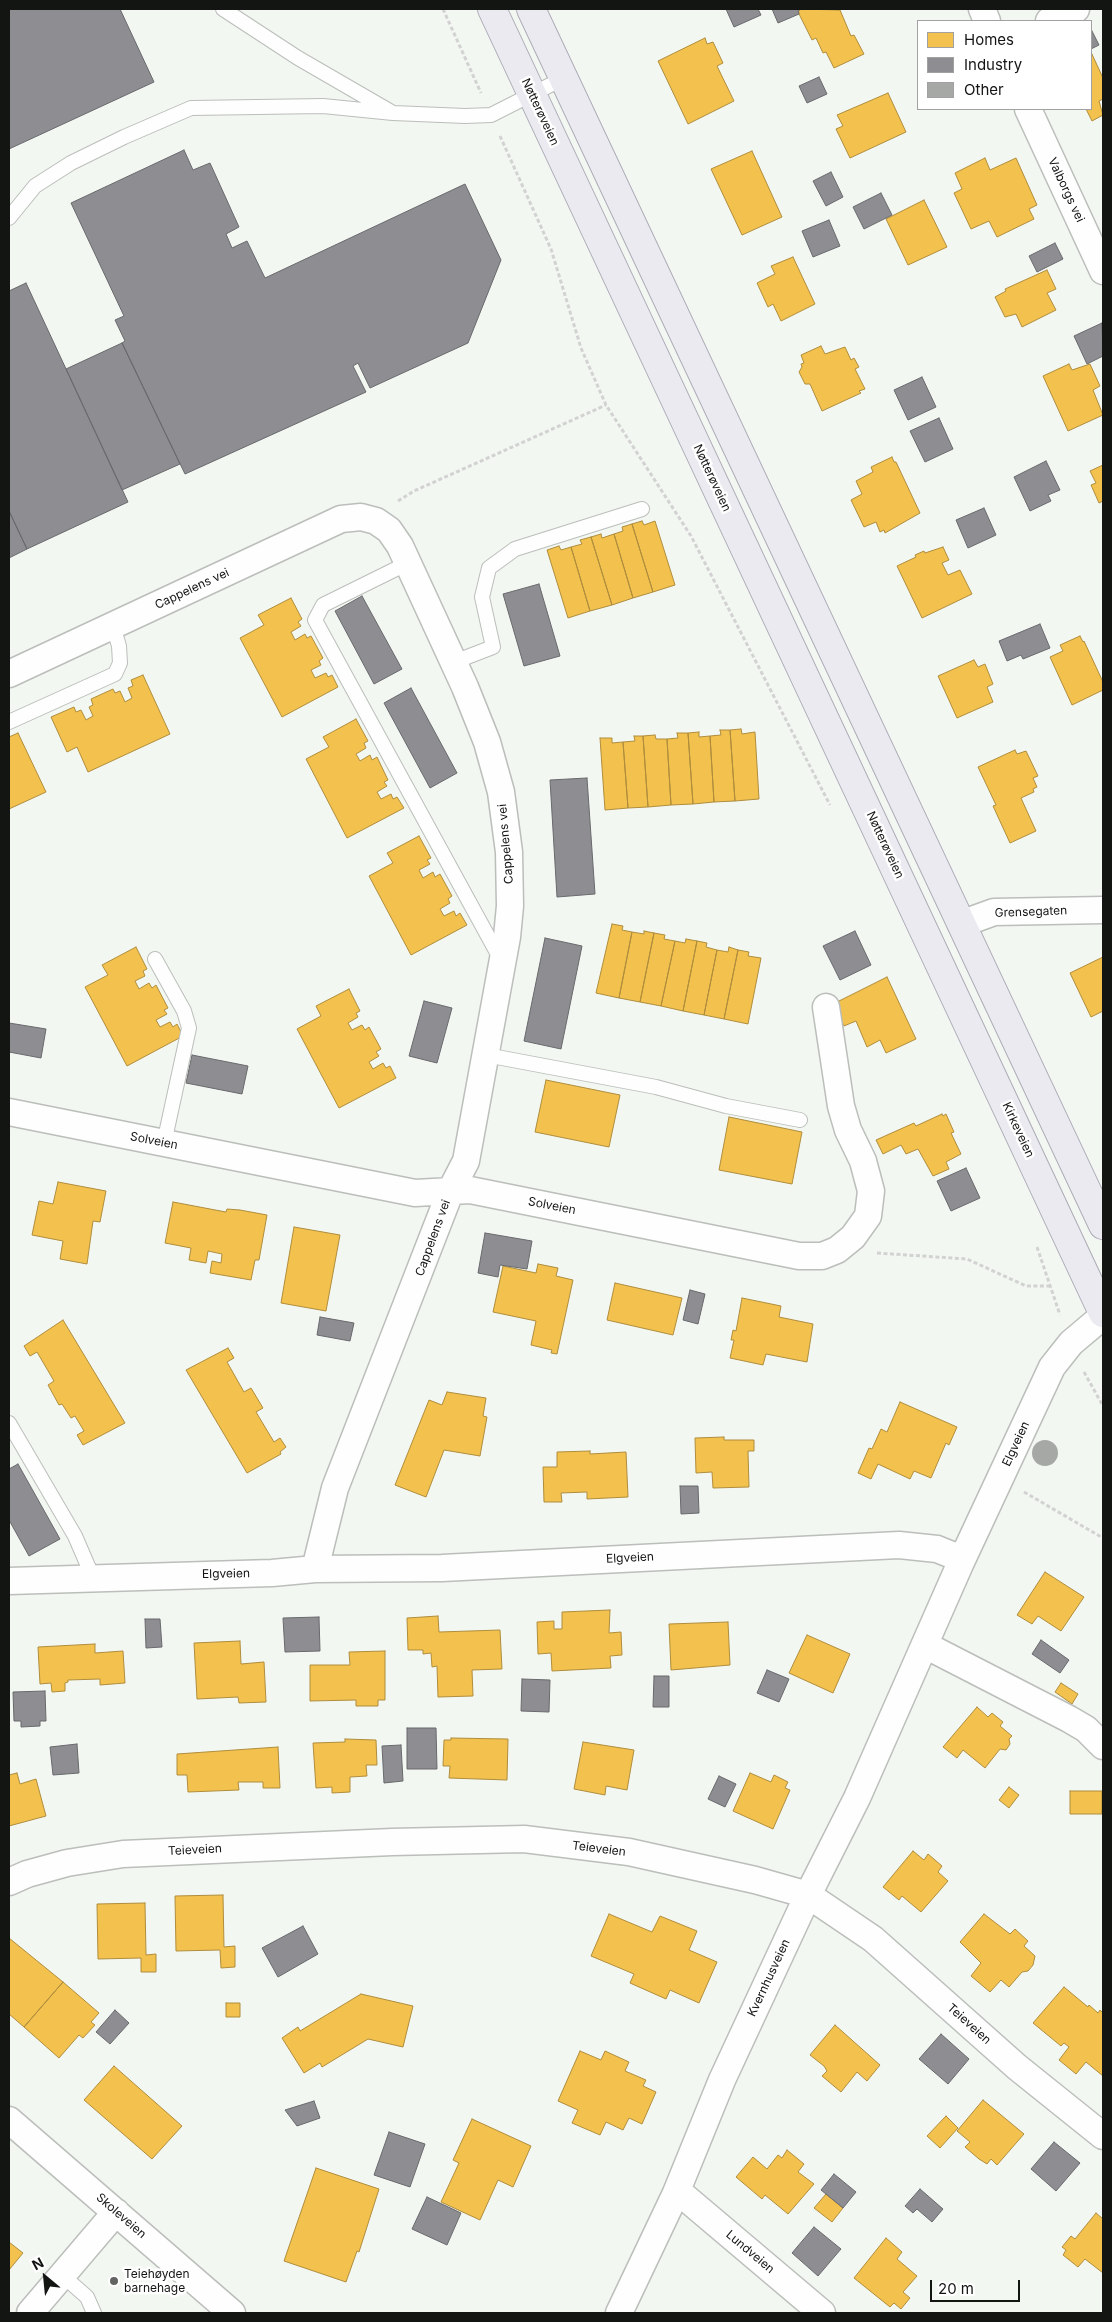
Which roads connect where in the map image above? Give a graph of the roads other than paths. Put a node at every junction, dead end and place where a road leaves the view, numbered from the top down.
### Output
1 (223, 9) edge
2 (492, 9) edge
3 (531, 9) edge
4 (1076, 9) edge
5 (1051, 20) edge
6 (564, 78) junction
7 (532, 94) junction
8 (1028, 110) edge
9 (393, 112) junction
10 (9, 218) edge
11 (1103, 271) edge
12 (642, 509) dead end
13 (408, 562) junction
14 (113, 626) junction
15 (454, 662) junction
16 (9, 674) edge
17 (9, 722) edge
18 (1103, 910) edge
19 (961, 924) junction
20 (933, 948) joint
21 (155, 960) dead end
22 (503, 963) junction
23 (826, 1007) dead end
24 (486, 1056) junction
25 (9, 1112) edge
26 (800, 1120) dead end
27 (164, 1143) junction
28 (450, 1190) junction
29 (1103, 1225) edge
30 (1103, 1315) edge
31 (9, 1423) edge
32 (961, 1562) junction
33 (315, 1569) junction
34 (94, 1580) junction
35 (9, 1581) edge
36 (925, 1645) junction
37 (1103, 1746) edge
38 (9, 1882) edge
39 (808, 1895) junction
40 (9, 2120) edge
41 (1103, 2136) edge
42 (676, 2193) junction
43 (116, 2212) junction
44 (62, 2275) junction
45 (30, 2313) edge
46 (94, 2313) edge
47 (232, 2313) edge
48 (619, 2313) edge
49 (822, 2313) edge

1 - 9 lane
2 - 7 main road, Nøtterøveien
3 - 6 main road
4 - 5 street
6 - 7 lane
6 - 19 main road
7 - 9 lane
7 - 20 main road, Nøtterøveien
8 - 11 street, Valborgs vei
9 - 10 lane
12 - 15 lane
13 - 14 street, Cappelens vei
13 - 15 street, Cappelens vei
13 - 22 lane
14 - 16 street, Cappelens vei
14 - 17 lane
15 - 22 street, Cappelens vei
18 - 19 street, Grensegaten
19 - 29 main road
20 - 30 main road, Kirkeveien
21 - 27 lane
22 - 24 street, Cappelens vei
23 - 28 street, Solveien
24 - 26 lane
24 - 28 street, Cappelens vei
25 - 27 street, Solveien
27 - 28 street, Solveien
28 - 33 street, Cappelens vei
30 - 32 street, Elgveien
31 - 34 lane
32 - 33 street, Elgveien
32 - 36 street, Kvernhusveien
33 - 34 street, Elgveien
34 - 35 street, Elgveien
36 - 37 street
36 - 39 street, Kvernhusveien
38 - 39 street, Teieveien
39 - 41 street, Teieveien
39 - 42 street, Kvernhusveien
40 - 43 street, Skoleveien
42 - 48 street, Kvernhusveien
42 - 49 street, Lundveien
43 - 44 street
43 - 47 street, Skoleveien
44 - 45 street
44 - 46 lane

